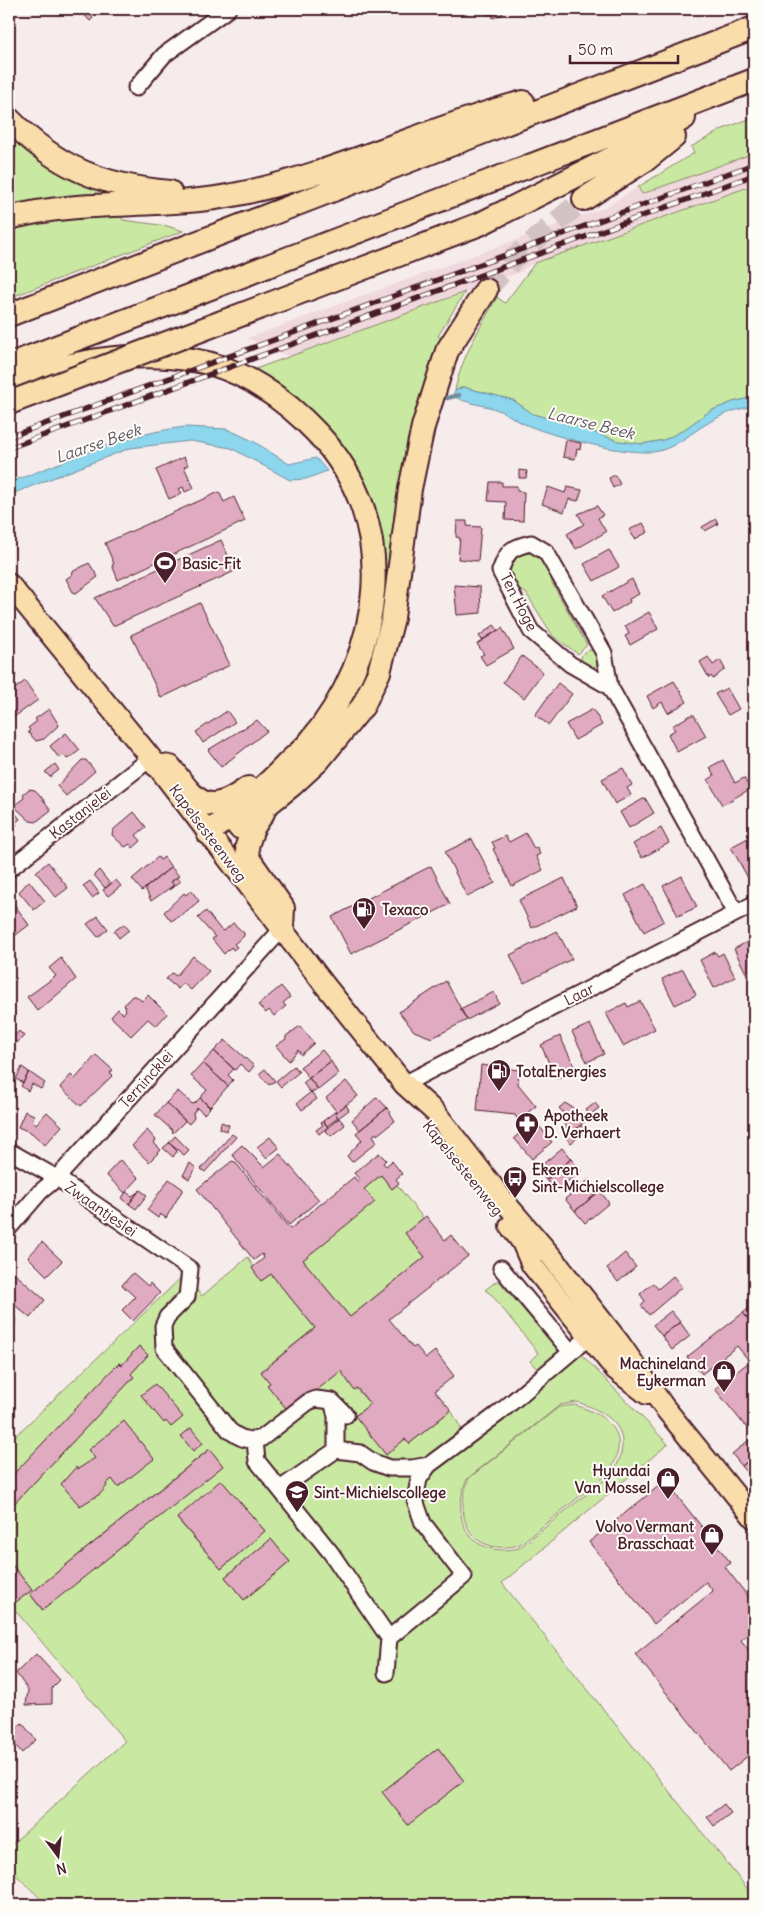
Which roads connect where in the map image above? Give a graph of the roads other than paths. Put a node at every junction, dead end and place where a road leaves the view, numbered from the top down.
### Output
1 (219, 12) edge
2 (754, 28) edge
3 (645, 70) junction
4 (745, 84) edge
5 (136, 88) dead end
6 (9, 119) edge
7 (274, 185) junction
8 (584, 199) tunnel mouth
9 (9, 218) edge
10 (486, 290) tunnel mouth
11 (9, 315) edge
12 (9, 365) edge
13 (9, 380) edge
14 (9, 403) edge
15 (9, 584) edge
16 (610, 687) junction
17 (153, 761) junction
18 (285, 766) junction
19 (268, 806) junction
20 (212, 839) junction
21 (9, 869) edge
22 (754, 904) edge
23 (736, 913) junction
24 (282, 929) junction
25 (404, 1084) junction
26 (9, 1151) edge
27 (57, 1178) junction
28 (9, 1228) edge
29 (501, 1268) dead end
30 (597, 1330) junction
31 (571, 1352) junction
32 (332, 1401) junction
33 (346, 1415) dead end
34 (255, 1440) junction
35 (336, 1450) junction
36 (429, 1465) junction
37 (280, 1489) junction
38 (754, 1518) edge
39 (389, 1638) junction
40 (386, 1673) dead end

1 - 5 street
2 - 3 highway
3 - 7 highway
3 - 11 highway
4 - 8 highway
4 - 12 highway
4 - 14 highway, bridge
6 - 7 highway
7 - 9 highway
10 - 19 highway
13 - 18 highway
15 - 17 main road, Kapelsesteenweg
16 - 16 street, Ten Hoge
16 - 23 street, Ten Hoge
17 - 18 highway
17 - 20 main road, Kapelsesteenweg
17 - 21 street, Kastanjelei
18 - 20 highway
19 - 20 highway
19 - 24 highway
20 - 24 main road, Kapelsesteenweg
22 - 23 street, Laar
23 - 25 street, Laar
24 - 25 main road, Kapelsesteenweg
24 - 27 street, Ternincklei
25 - 30 main road, Kapelsesteenweg
26 - 27 street, Zwaantjeslei
27 - 28 street, Ternincklei
27 - 34 street, Zwaantjeslei
29 - 31 street
30 - 31 street
30 - 38 main road, Kapelsesteenweg
31 - 36 street
32 - 33 street
32 - 34 street
32 - 35 street
34 - 37 street
35 - 36 street
35 - 37 street
36 - 39 street
37 - 39 street
39 - 40 street

